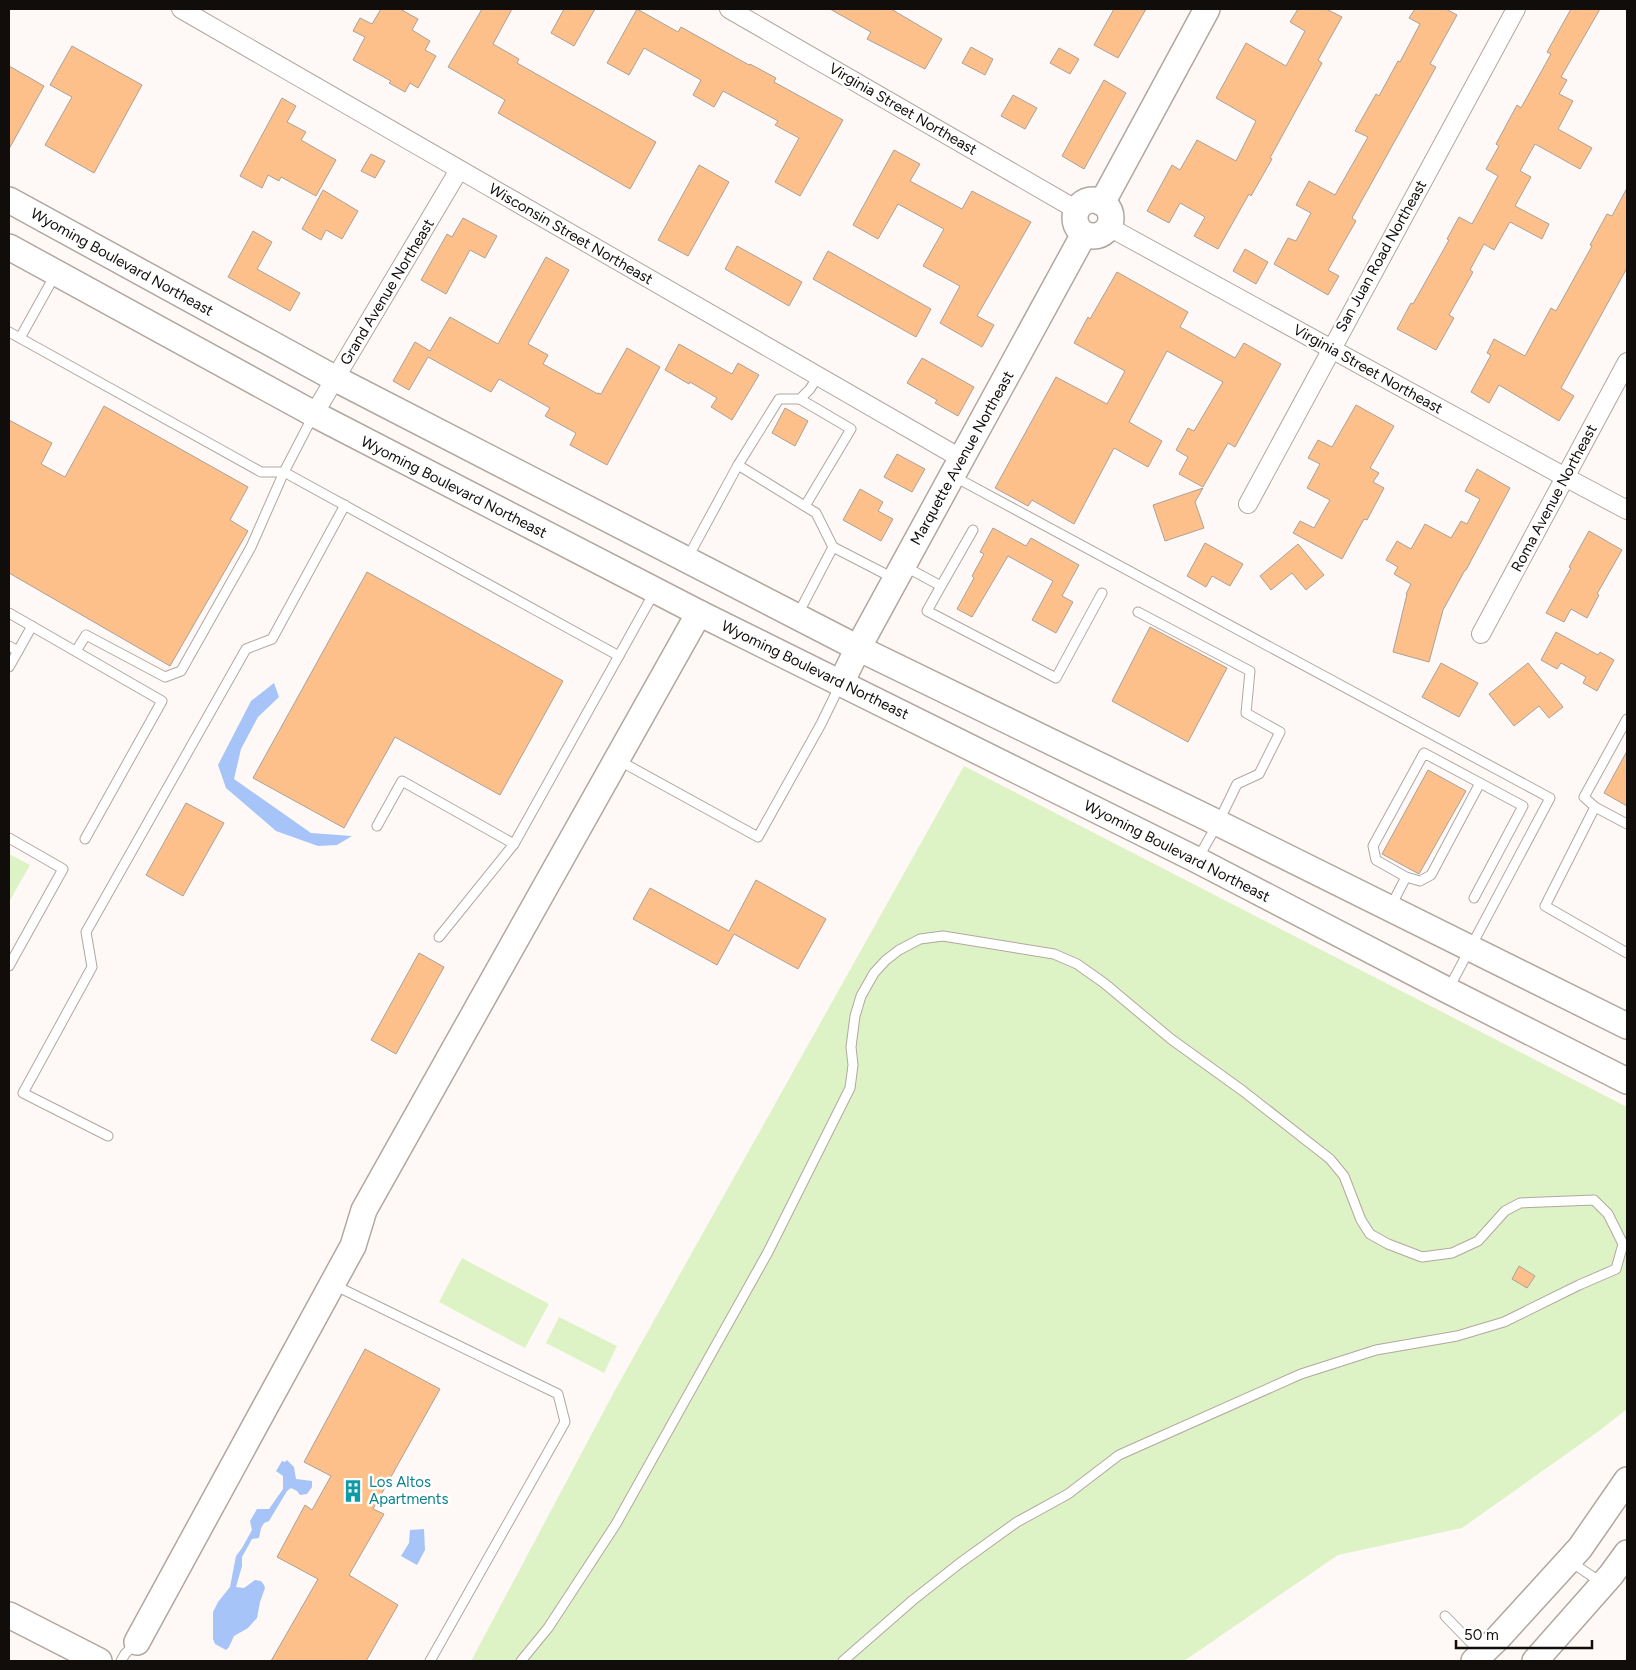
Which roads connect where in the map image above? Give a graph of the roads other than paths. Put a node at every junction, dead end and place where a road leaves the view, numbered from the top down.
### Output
1 (181, 9) edge
2 (729, 9) edge
3 (1207, 9) edge
4 (1516, 9) edge
5 (460, 170) junction
6 (9, 200) edge
7 (1102, 203) junction
8 (1077, 210) junction
9 (1109, 227) junction
10 (1084, 234) junction
11 (9, 247) edge
12 (56, 273) junction
13 (9, 332) edge
14 (20, 338) junction
15 (1330, 349) junction
16 (1627, 362) edge
17 (818, 376) junction
18 (336, 379) junction
19 (800, 398) junction
20 (314, 414) junction
21 (738, 465) junction
22 (958, 467) junction
23 (284, 472) junction
24 (1565, 477) junction
25 (1248, 504) dead end
26 (345, 505) junction
27 (805, 506) junction
28 (1627, 510) edge
29 (973, 530) dead end
30 (833, 547) junction
31 (687, 559) junction
32 (900, 572) junction
33 (940, 586) junction
34 (655, 590) junction
35 (1102, 593) dead end
36 (9, 612) edge
37 (1138, 612) dead end
38 (699, 613) junction
39 (797, 616) junction
40 (32, 626) junction
41 (1481, 634) dead end
42 (9, 646) edge
43 (858, 648) junction
44 (18, 651) junction
45 (76, 651) junction
46 (619, 656) junction
47 (9, 667) edge
48 (841, 683) junction
49 (1627, 719) edge
50 (617, 759) junction
51 (1480, 783) junction
52 (1595, 807) junction
53 (1218, 822) junction
54 (1627, 824) edge
55 (377, 826) dead end
56 (9, 838) edge
57 (86, 840) dead end
58 (514, 844) junction
59 (1197, 860) junction
60 (1406, 877) junction
61 (1474, 898) dead end
62 (1390, 909) junction
63 (439, 937) dead end
64 (1470, 949) junction
65 (1627, 953) edge
66 (9, 966) edge
67 (1447, 990) junction
68 (1627, 1026) edge
69 (1627, 1081) edge
70 (108, 1136) dead end
71 (333, 1284) junction
72 (1627, 1480) edge
73 (1627, 1553) edge
74 (1569, 1560) junction
75 (1603, 1584) junction
76 (9, 1615) edge
77 (1445, 1616) dead end
78 (137, 1642) joint
79 (1478, 1658) edge
80 (99, 1661) edge
81 (121, 1661) edge
82 (430, 1661) edge
83 (521, 1661) edge
84 (843, 1661) edge
85 (1535, 1661) edge

1 - 5 street, Wisconsin Street Northeast
2 - 8 street, Virginia Street Northeast
3 - 7 main road
4 - 15 street, San Juan Road Northeast
5 - 17 street, Wisconsin Street Northeast
5 - 18 street, Grand Avenue Northeast
6 - 18 main road, Wyoming Boulevard Northeast
7 - 8 main road
7 - 9 main road
8 - 10 main road
9 - 10 main road
9 - 15 street, Virginia Street Northeast
10 - 22 main road, Marquette Avenue Northeast
11 - 12 main road, Wyoming Boulevard Northeast
12 - 14 lane
12 - 20 main road, Wyoming Boulevard Northeast
13 - 14 lane
14 - 23 lane
15 - 24 street, Virginia Street Northeast
15 - 25 street, San Juan Road Northeast
16 - 24 street, Roma Avenue Northeast
17 - 19 lane
17 - 22 street, Wisconsin Street Northeast
18 - 20 street, Grand Avenue Northeast
18 - 31 main road, Wyoming Boulevard Northeast
19 - 21 lane
19 - 27 lane
20 - 23 lane
20 - 34 main road, Wyoming Boulevard Northeast
21 - 27 lane
21 - 31 lane
22 - 32 main road, Marquette Avenue Northeast
22 - 64 lane
23 - 26 lane
23 - 45 lane
24 - 28 street, Virginia Street Northeast
24 - 41 street, Roma Avenue Northeast
26 - 46 lane
26 - 70 lane
27 - 30 lane
29 - 33 lane
30 - 32 lane
30 - 39 lane
31 - 39 main road, Wyoming Boulevard Northeast
32 - 33 lane
32 - 43 main road, Marquette Avenue Northeast
33 - 35 lane
34 - 38 main road, Wyoming Boulevard Northeast
34 - 46 lane
36 - 40 lane
37 - 53 lane
38 - 48 main road, Wyoming Boulevard Northeast
38 - 50 main road
39 - 43 main road, Wyoming Boulevard Northeast
40 - 44 lane
40 - 45 lane
42 - 44 lane
43 - 48 main road, Marquette Avenue Northeast
43 - 53 main road, Wyoming Boulevard Northeast
44 - 47 lane
45 - 57 lane
46 - 58 lane
48 - 50 lane
48 - 59 main road, Wyoming Boulevard Northeast
49 - 52 lane
50 - 71 main road
51 - 60 lane
51 - 60 lane
51 - 61 lane
52 - 54 lane
52 - 65 lane
53 - 59 lane
53 - 62 main road, Wyoming Boulevard Northeast
55 - 58 lane
56 - 66 lane
58 - 63 lane
59 - 67 main road, Wyoming Boulevard Northeast
60 - 62 lane
62 - 64 main road, Wyoming Boulevard Northeast
64 - 67 lane
64 - 68 main road, Wyoming Boulevard Northeast
67 - 69 main road, Wyoming Boulevard Northeast
71 - 78 main road
71 - 82 lane
72 - 74 main road
73 - 75 main road
74 - 75 lane
74 - 79 main road
75 - 85 main road
76 - 80 main road
77 - 79 lane
78 - 81 lane
83 - 84 lane

